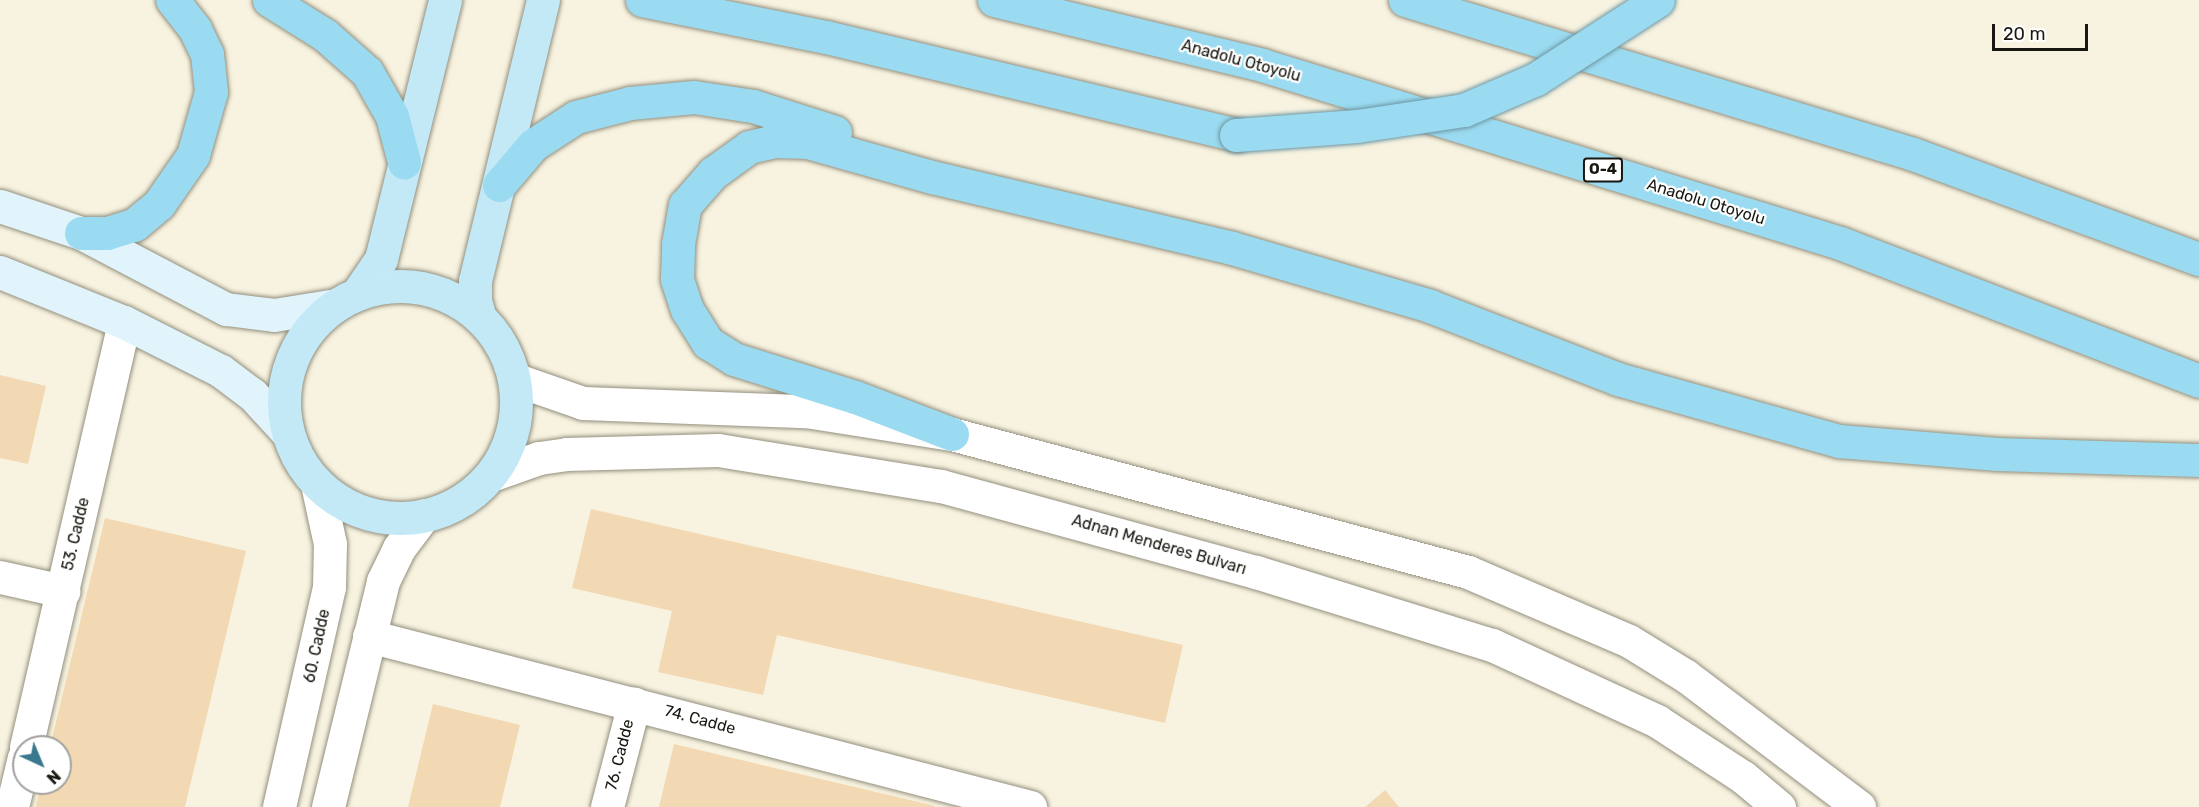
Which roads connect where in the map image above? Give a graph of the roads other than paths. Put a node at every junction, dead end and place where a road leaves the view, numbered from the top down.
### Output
1 (172, 0) edge
2 (269, 0) edge
3 (445, 0) edge
4 (642, 0) edge
5 (994, 0) edge
6 (1405, 0) edge
7 (1658, 0) edge
8 (541, 8) edge
9 (404, 162) junction
10 (932, 177) junction
11 (499, 185) junction
12 (0, 206) edge
13 (81, 233) junction
14 (2199, 259) edge
15 (0, 272) edge
16 (346, 300) junction
17 (480, 318) junction
18 (124, 322) junction
19 (514, 379) junction
20 (2199, 381) edge
21 (288, 432) junction
22 (952, 434) junction
23 (2199, 460) edge
24 (494, 474) junction
25 (317, 484) junction
26 (424, 515) junction
27 (0, 577) edge
28 (63, 591) junction
29 (369, 636) junction
30 (634, 703) junction
31 (29, 735) edge
32 (279, 807) edge
33 (328, 807) edge
34 (607, 807) edge
35 (1030, 807) edge
36 (1779, 807) edge
37 (1859, 807) edge

1 - 13 highway
2 - 9 highway
3 - 9 main road
4 - 7 highway, bridge
5 - 20 highway, Anadolu Otoyolu / O-4
6 - 14 highway
8 - 11 main road
9 - 16 main road
10 - 11 highway
10 - 22 highway
10 - 23 highway
11 - 17 main road
12 - 13 main road
13 - 16 main road
15 - 18 main road
16 - 17 main road
16 - 21 main road
17 - 19 main road
18 - 21 main road
18 - 28 street, 53. Cadde
19 - 22 street
19 - 24 main road
21 - 25 main road
22 - 37 street
24 - 26 main road
24 - 36 street, Adnan Menderes Bulvarı
25 - 26 main road
25 - 32 street, 60. Cadde
26 - 29 street
27 - 28 street
28 - 31 street, 53. Cadde
29 - 30 street, 74. Cadde
29 - 33 street
30 - 34 street, 76. Cadde
30 - 35 street, 74. Cadde

